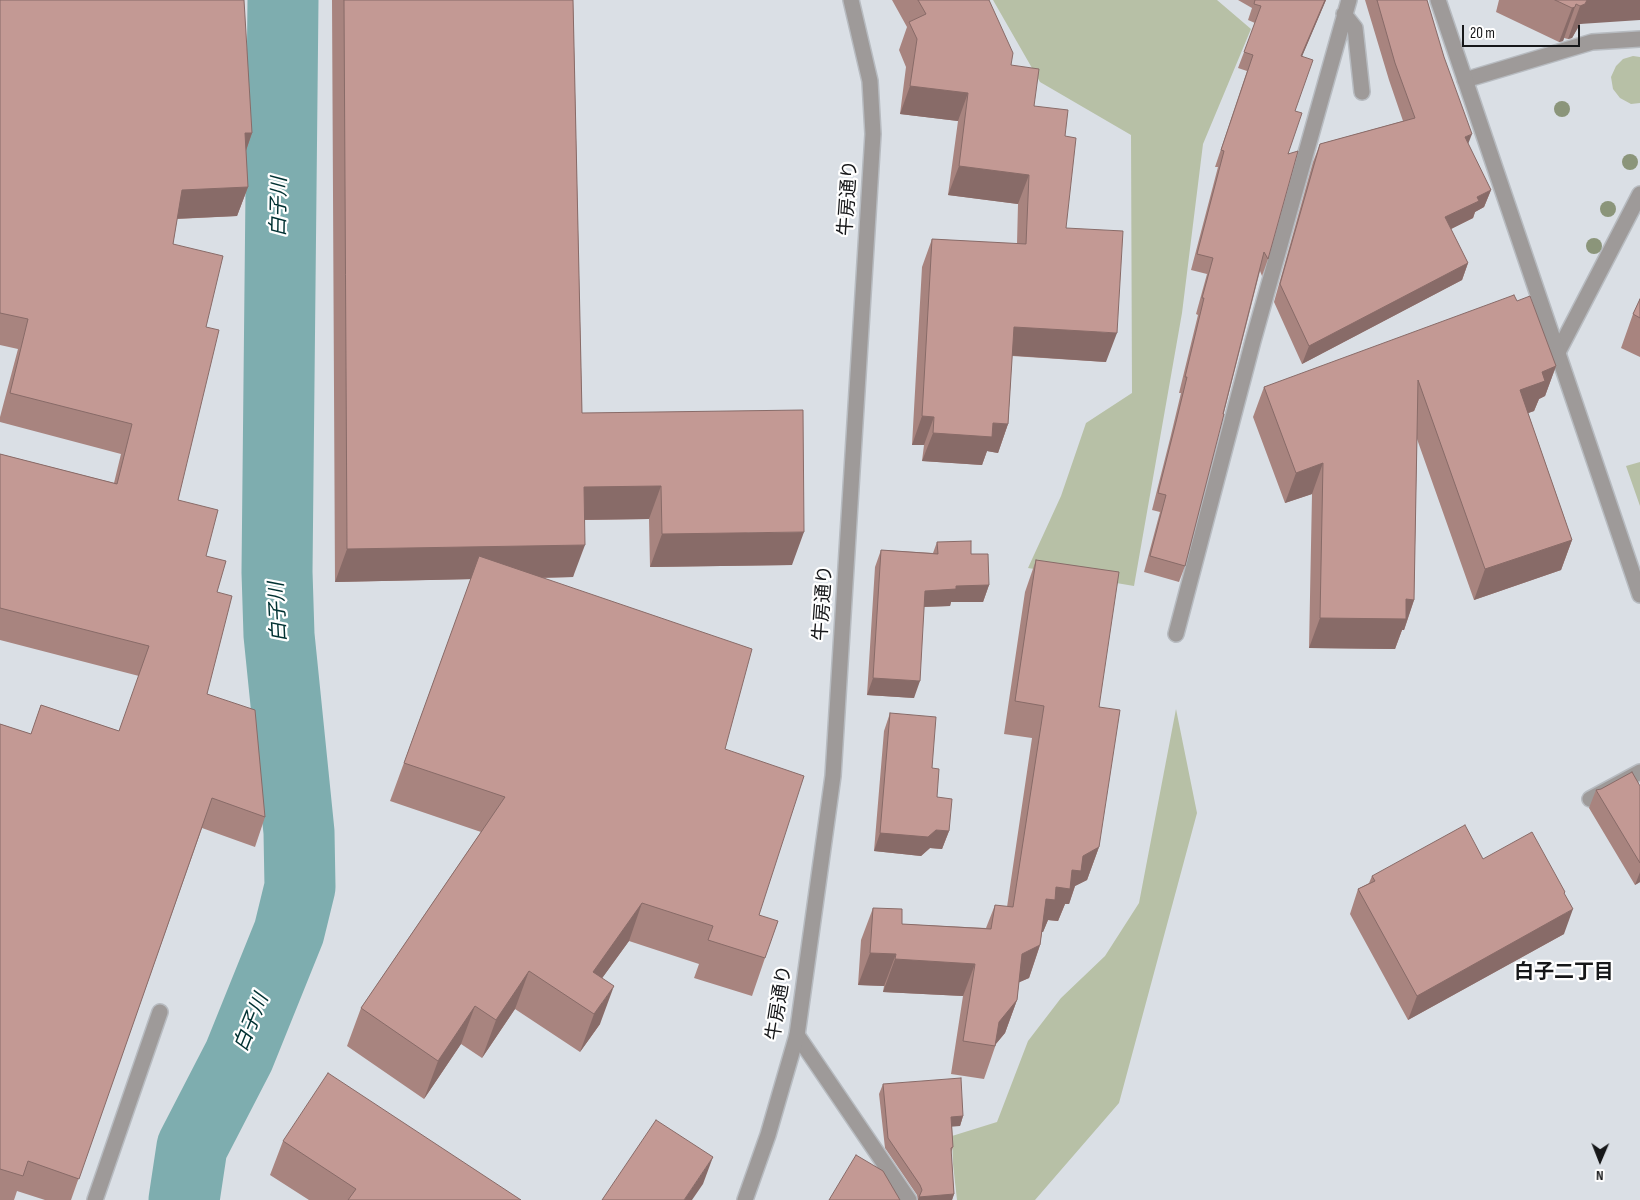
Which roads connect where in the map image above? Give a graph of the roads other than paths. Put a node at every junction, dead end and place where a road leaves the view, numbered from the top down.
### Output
1 (851, 0) edge
2 (1438, 0) edge
3 (1347, 7) edge
4 (1640, 39) edge
5 (1465, 80) junction
6 (1362, 92) dead end
7 (1640, 194) edge
8 (1558, 352) junction
9 (1640, 595) edge
10 (1176, 634) dead end
11 (1640, 772) edge
12 (1590, 798) dead end
13 (160, 1012) dead end
14 (797, 1035) junction
15 (94, 1200) edge
16 (745, 1200) edge
17 (909, 1200) edge

1 - 14 street, 牛房通り
2 - 5 street
3 - 6 street
3 - 10 street
4 - 5 street
5 - 8 street
7 - 8 street
8 - 9 street
11 - 12 street
13 - 15 street
14 - 16 street, 牛房通り
14 - 17 street

